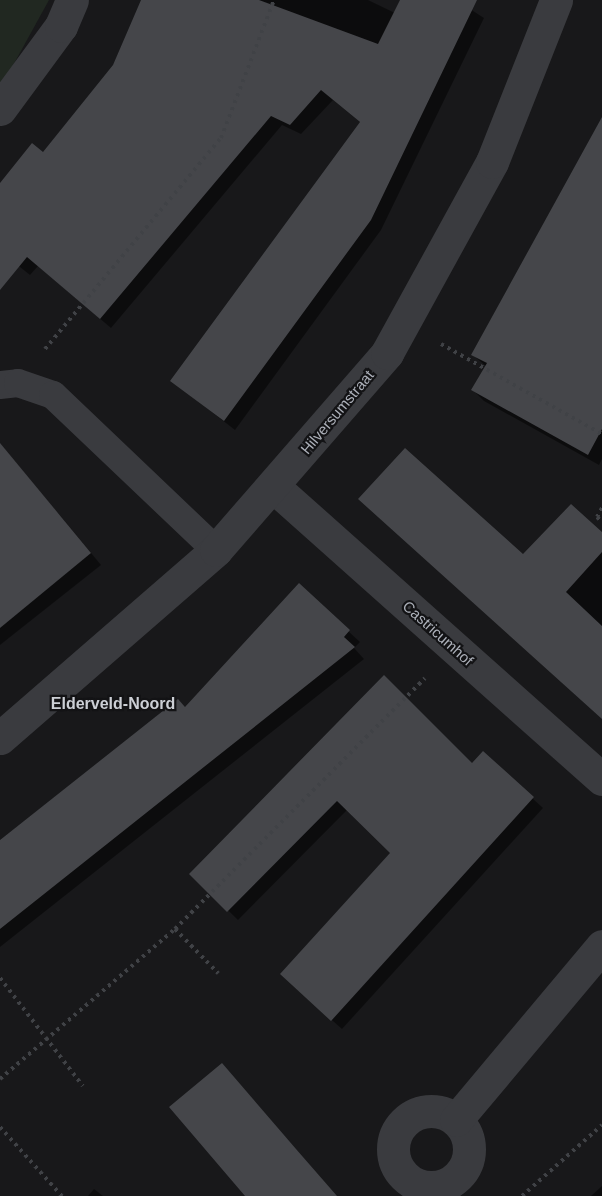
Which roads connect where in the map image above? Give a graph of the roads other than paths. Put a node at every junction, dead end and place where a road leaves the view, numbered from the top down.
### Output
1 (72, 0) edge
2 (556, 0) edge
3 (0, 108) edge
4 (9, 384) edge
5 (274, 487) junction
6 (216, 549) junction
7 (0, 738) edge
8 (602, 779) edge
9 (602, 946) edge
10 (456, 1120) dead end

1 - 3 street
2 - 5 street, Hilversumstraat
4 - 6 lane
5 - 6 street, Hilversumstraat
5 - 8 street, Castricumhof
6 - 7 street, Hilversumstraat
9 - 10 street

